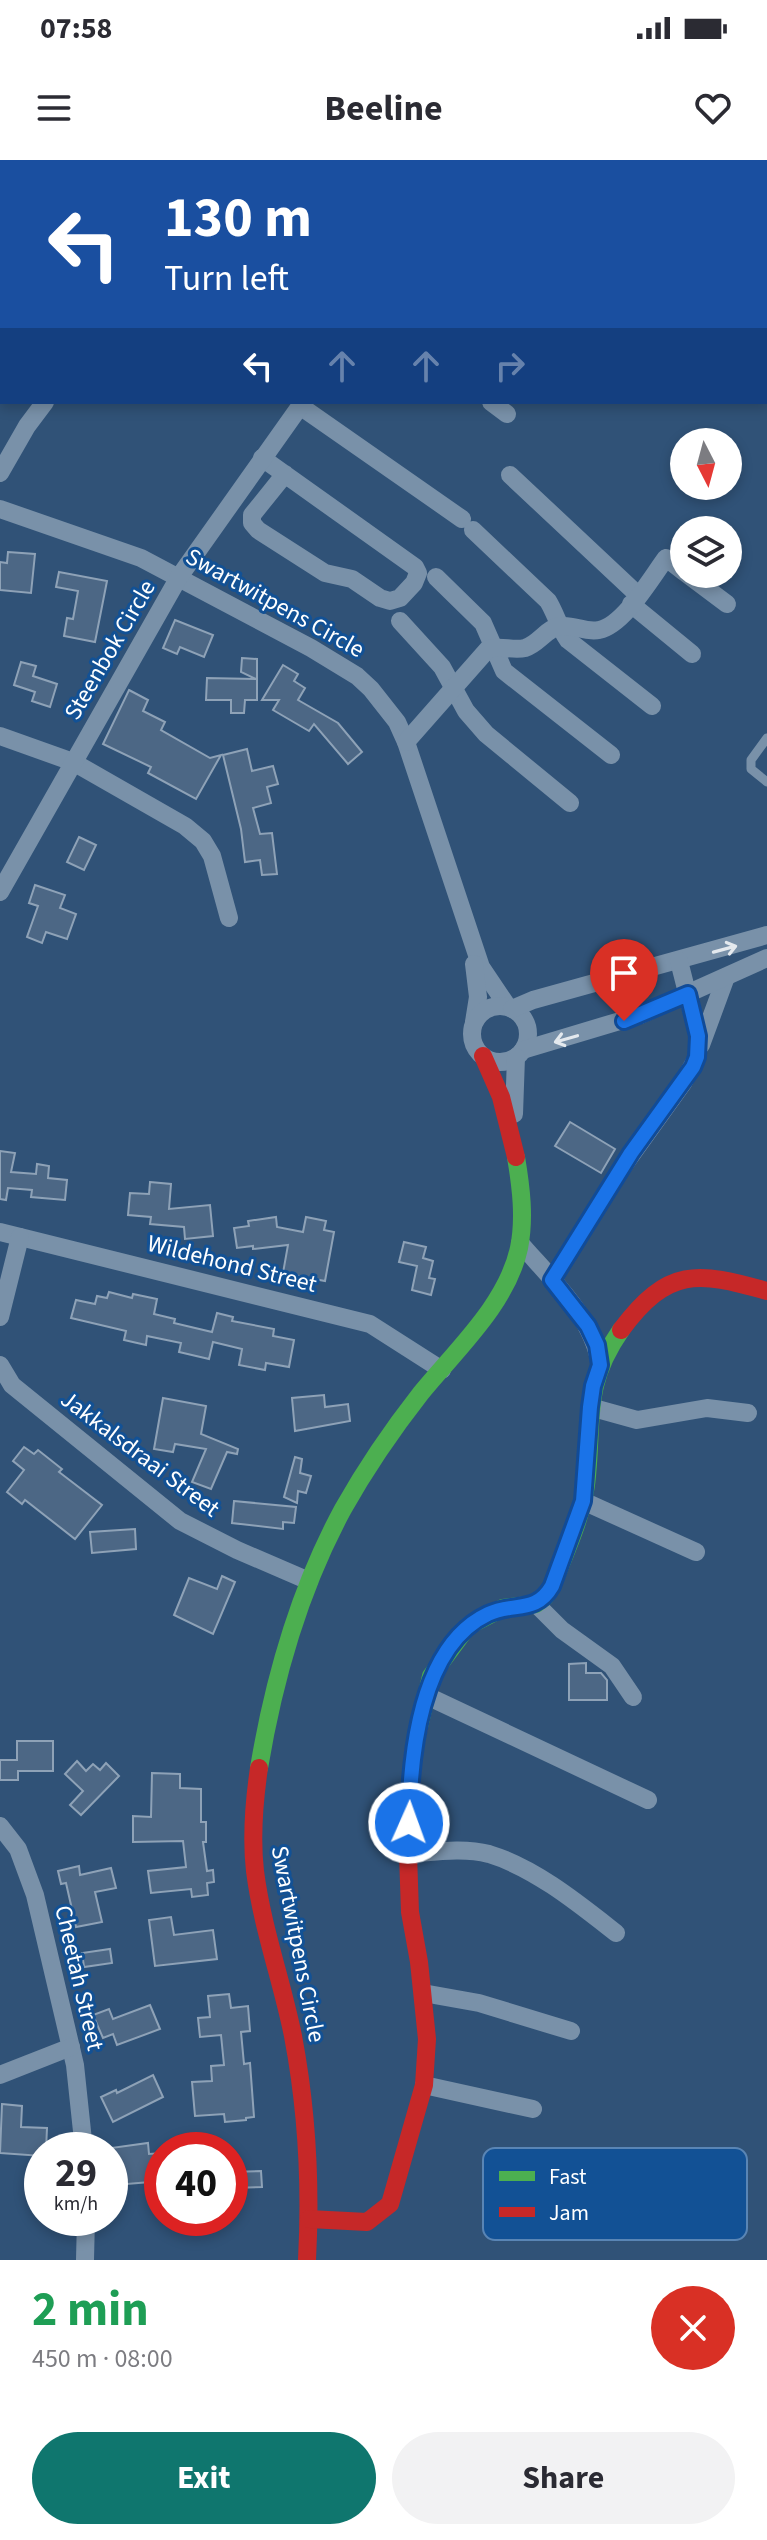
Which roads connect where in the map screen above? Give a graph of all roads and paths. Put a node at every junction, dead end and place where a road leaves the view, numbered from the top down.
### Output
1 (44, 404) edge
2 (302, 404) edge
3 (494, 404) edge
4 (507, 414) dead end
5 (262, 458) junction
6 (0, 473) edge
7 (285, 474) junction
8 (510, 475) dead end
9 (0, 509) edge
10 (670, 561) edge
11 (179, 577) junction
12 (436, 577) dead end
13 (706, 588) edge
14 (634, 600) junction
15 (727, 604) dead end
16 (400, 621) dead end
17 (558, 627) junction
18 (493, 647) junction
19 (692, 654) dead end
20 (454, 687) junction
21 (652, 706) dead end
22 (0, 736) edge
23 (767, 738) edge
24 (406, 742) junction
25 (611, 755) dead end
26 (73, 762) junction
27 (767, 782) edge
28 (570, 803) dead end
29 (0, 892) edge
30 (229, 918) dead end
31 (466, 926) junction
32 (767, 935) edge
33 (767, 958) edge
34 (679, 961) junction
35 (726, 977) junction
36 (688, 994) junction
37 (510, 1008) junction
38 (473, 1024) junction
39 (520, 1054) junction
40 (483, 1056) junction
41 (697, 1057) junction
42 (512, 1133) junction
43 (0, 1232) edge
44 (20, 1237) junction
45 (520, 1243) junction
46 (552, 1280) junction
47 (767, 1291) edge
48 (0, 1317) edge
49 (0, 1365) edge
50 (600, 1365) junction
51 (442, 1370) junction
52 (590, 1407) junction
53 (748, 1413) dead end
54 (583, 1501) junction
55 (696, 1552) dead end
56 (309, 1581) junction
57 (536, 1604) junction
58 (427, 1696) junction
59 (633, 1697) dead end
60 (648, 1800) dead end
61 (0, 1826) edge
62 (408, 1854) junction
63 (616, 1933) dead end
64 (423, 1993) junction
65 (571, 2031) dead end
66 (71, 2047) junction
67 (0, 2075) edge
68 (424, 2085) junction
69 (533, 2109) dead end
70 (83, 2132) edge
71 (309, 2219) junction
72 (86, 2236) edge
73 (85, 2260) edge
74 (307, 2260) edge

1 - 6 street
2 - 5 street, Steenbok Circle
2 - 17 street
3 - 4 street
5 - 7 street
5 - 11 street, Steenbok Circle
7 - 7 street
8 - 14 street
9 - 11 street, Swartwitpens Circle
10 - 14 street
11 - 24 street, Swartwitpens Circle
11 - 26 street, Steenbok Circle
12 - 18 street
13 - 15 street
14 - 17 street
14 - 19 street
16 - 20 street
17 - 18 street
17 - 21 street
18 - 20 street
18 - 25 street
20 - 24 street
20 - 28 street
22 - 26 street
23 - 27 lane
24 - 31 street, Swartwitpens Circle
26 - 29 street, Steenbok Circle
26 - 30 street
31 - 37 street, Swartwitpens Circle
31 - 38 street, Swartwitpens Circle
34 -> 32 street
33 - 35 street
34 - 36 street
34 - 37 street
35 - 36 street
35 - 41 street
36 -> 39 street
36 - 41 street
37 - 38 street
37 - 39 street
38 - 40 street
39 - 40 street
39 - 42 street, Swartwitpens Circle
40 - 42 street, Swartwitpens Circle
41 - 46 street
42 - 45 street, Swartwitpens Circle
43 - 44 street, Wildehond Street
44 - 48 street
44 - 51 street, Wildehond Street
45 - 46 street
45 - 51 street, Swartwitpens Circle
46 - 50 street
47 - 50 street
49 - 56 street, Jakkalsdraai Street
50 - 52 street
51 - 56 street, Swartwitpens Circle
52 - 53 street
52 - 54 street
54 - 55 street
54 - 57 street
56 - 71 street, Swartwitpens Circle
57 - 58 street
57 - 59 street
58 - 60 street
58 - 62 street
61 - 66 street, Cheetah Street
62 - 63 street
62 - 64 street
64 - 65 street
64 - 68 street
66 - 67 street
66 - 70 street, Cheetah Street
68 - 69 street
68 - 71 street
71 - 74 street, Swartwitpens Circle
72 - 73 street

